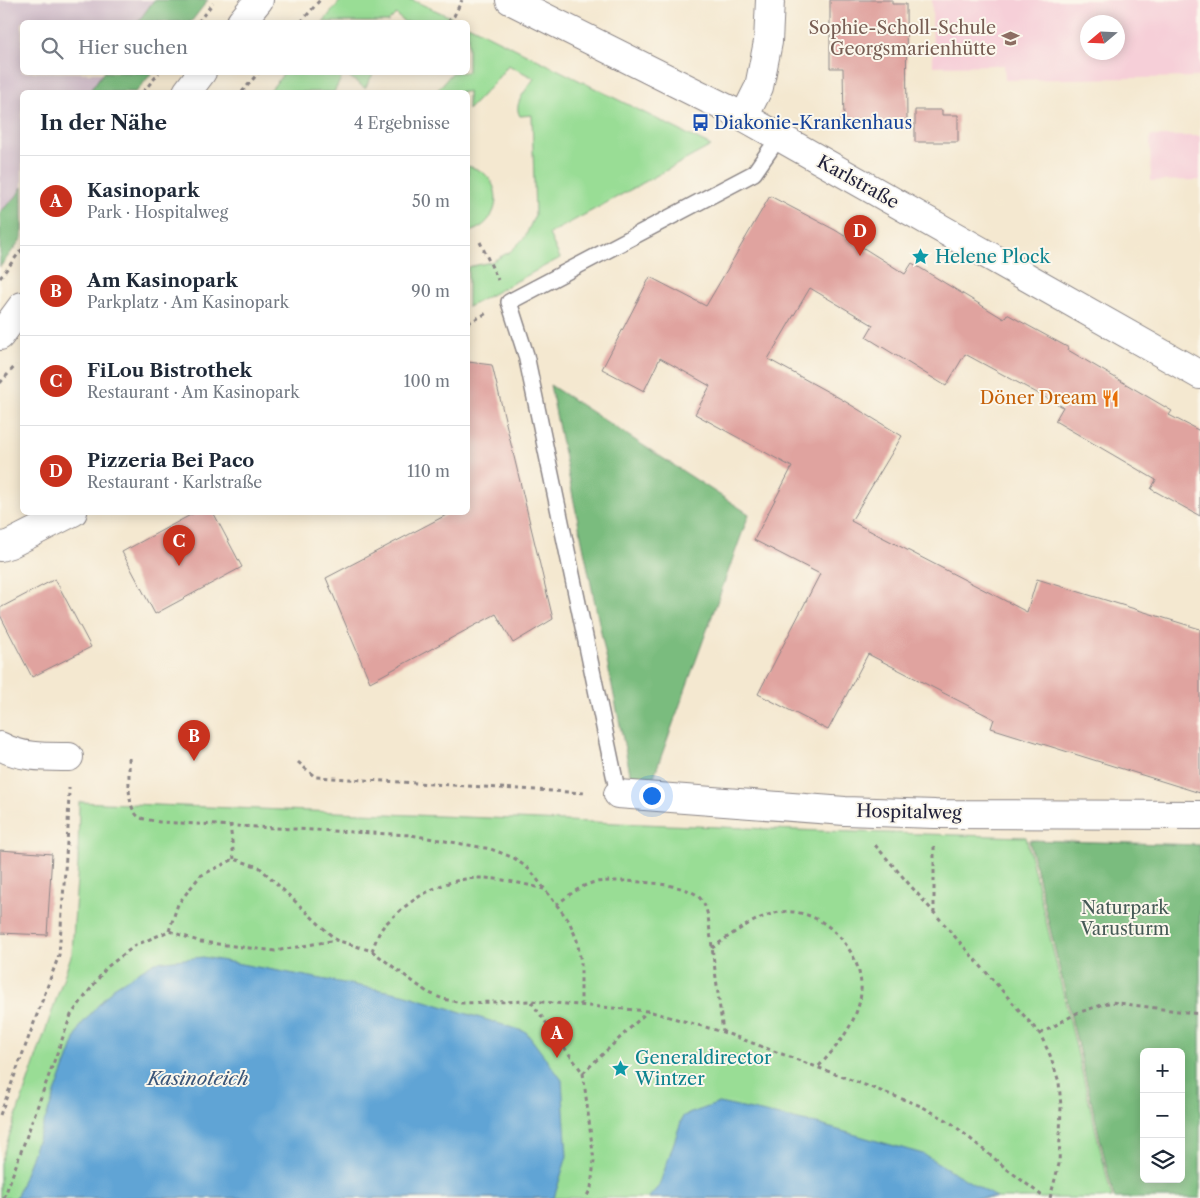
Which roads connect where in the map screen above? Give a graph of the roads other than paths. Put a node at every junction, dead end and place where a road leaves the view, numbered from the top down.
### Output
1 (259, 0) edge
2 (510, 0) edge
3 (770, 0) edge
4 (243, 20) edge
5 (200, 75) edge
6 (188, 90) edge
7 (744, 118) junction
8 (779, 137) junction
9 (20, 309) edge
10 (0, 336) edge
11 (1200, 374) edge
12 (67, 515) edge
13 (0, 547) edge
14 (0, 746) edge
15 (69, 757) road end
16 (618, 794) joint
17 (1200, 814) edge

1 - 4 street
2 - 7 street, Karlstraße
3 - 7 street
5 - 6 street
7 - 8 street, Karlstraße
8 - 11 street, Karlstraße
8 - 16 lane
9 - 10 street
12 - 13 street
14 - 15 street
16 - 17 street, Hospitalweg

